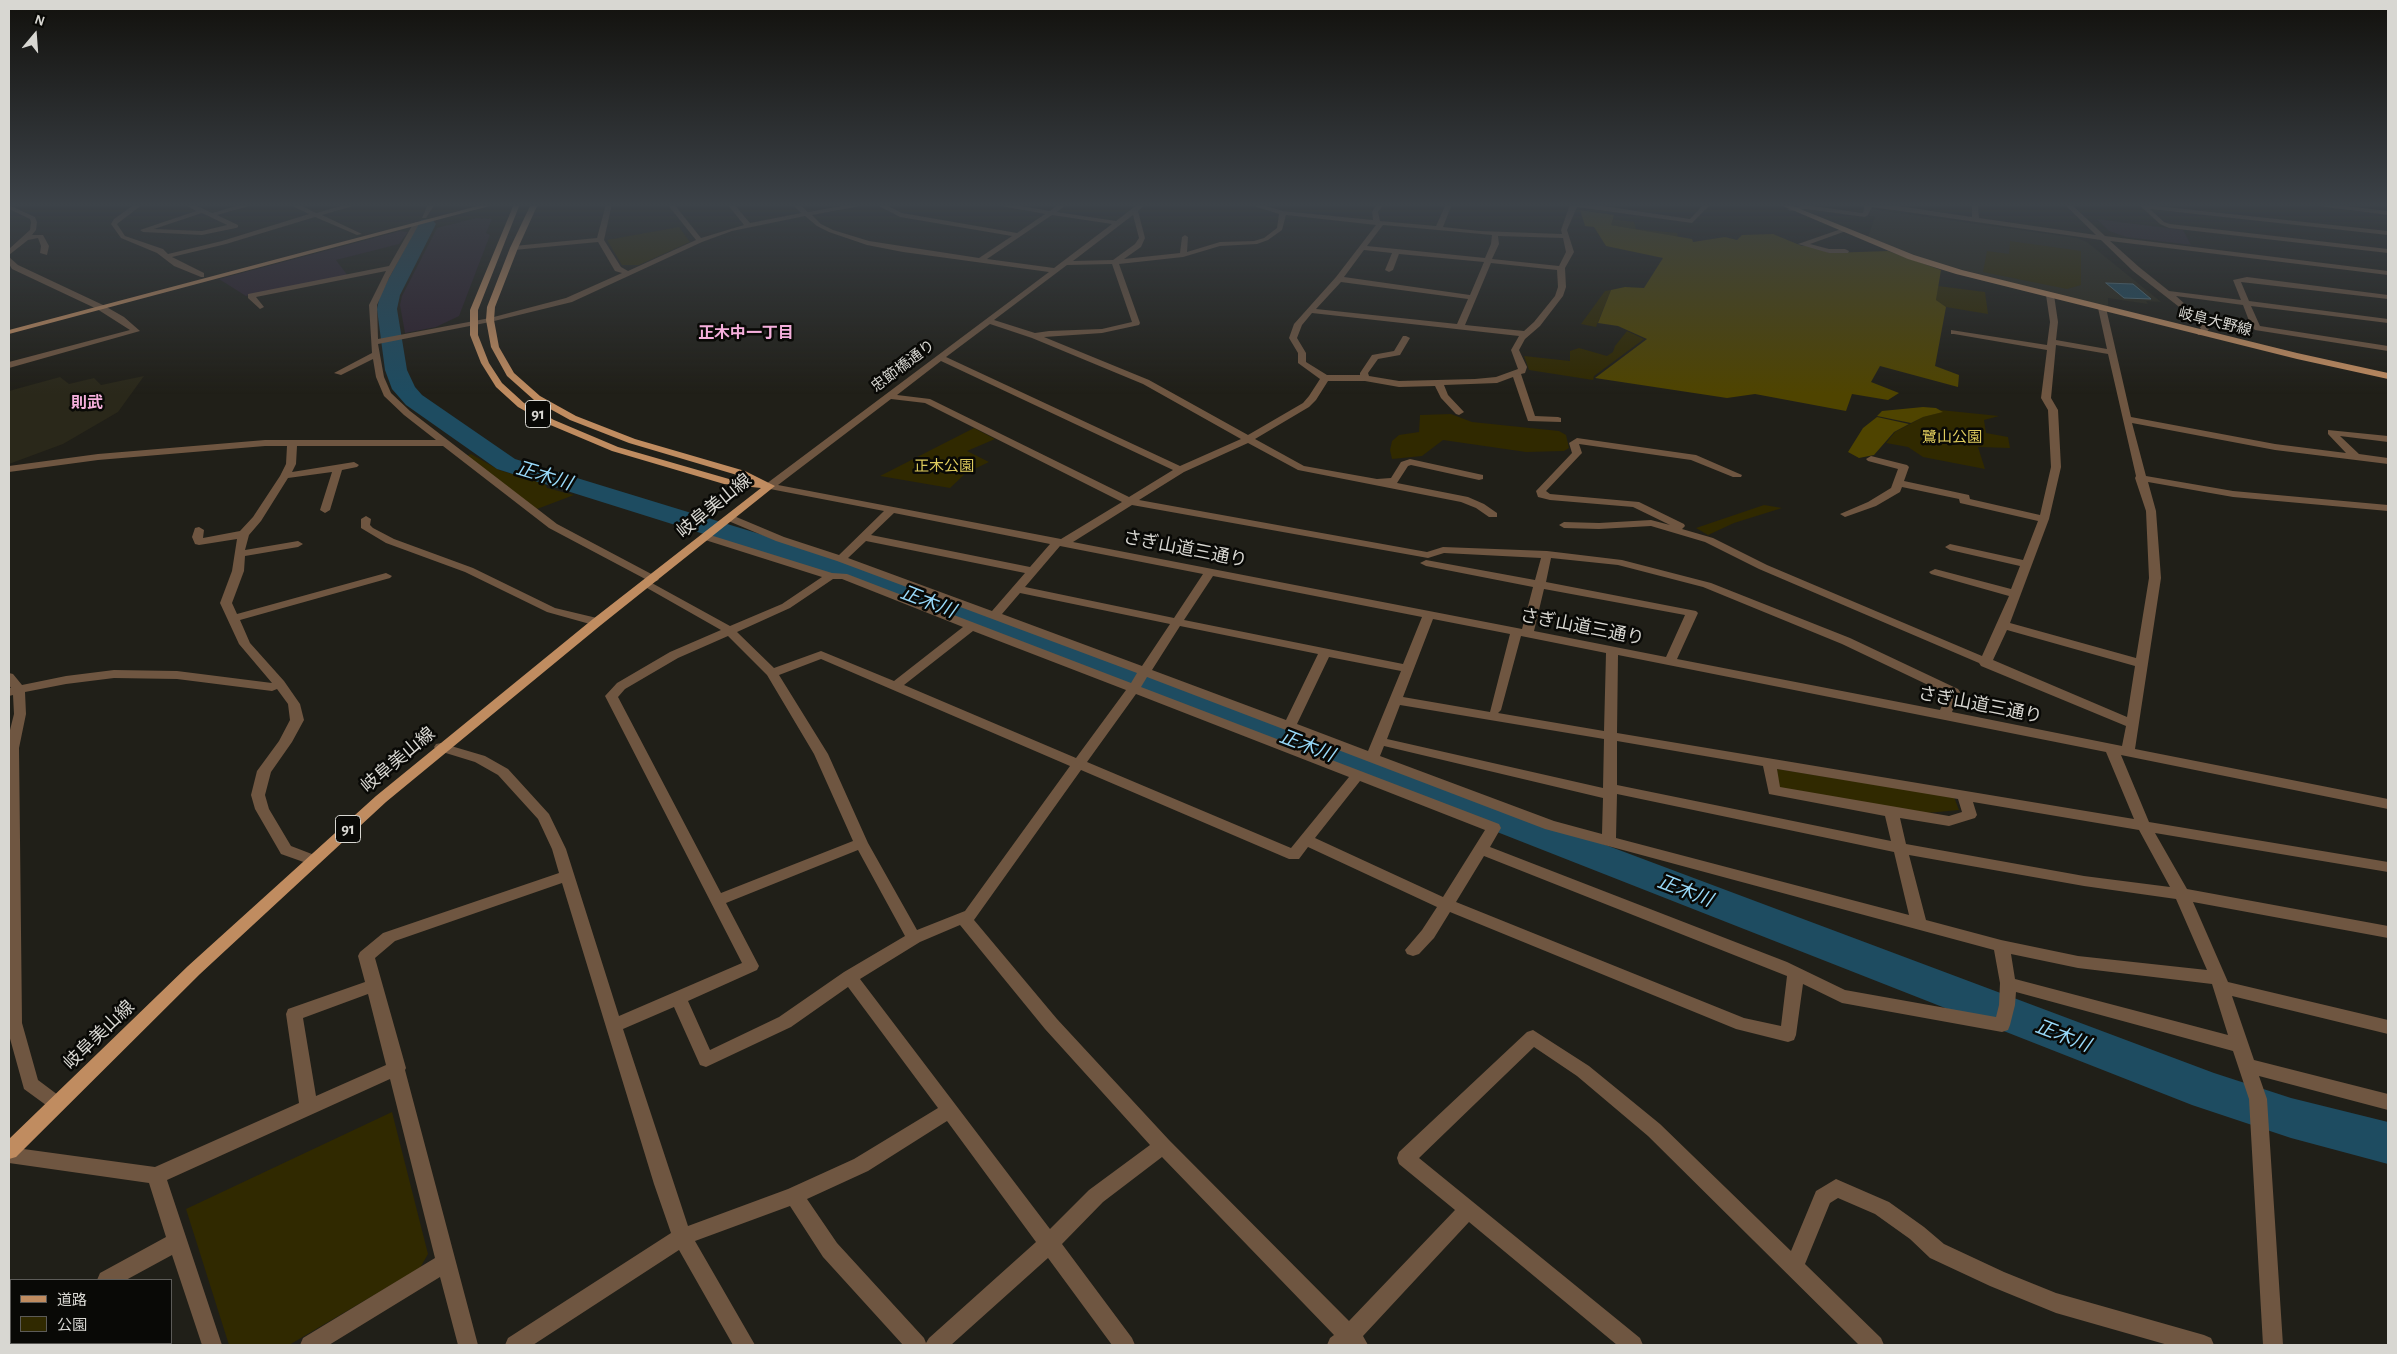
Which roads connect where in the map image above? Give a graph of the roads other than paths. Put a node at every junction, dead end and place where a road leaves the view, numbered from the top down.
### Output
1 (184, 267) edge
2 (231, 267) edge
3 (248, 267) edge
4 (386, 267) edge
5 (391, 267) edge
6 (491, 267) edge
7 (507, 267) edge
8 (617, 267) edge
9 (644, 267) edge
10 (1033, 267) edge
11 (1058, 267) edge
12 (1118, 267) edge
13 (1348, 267) edge
14 (1390, 267) edge
15 (1485, 267) edge
16 (1553, 267) edge
17 (1944, 267) edge
18 (2134, 267) edge
19 (2341, 267) edge
20 (12, 268) edge
21 (1561, 268) joint
22 (1054, 270) junction
23 (1389, 270) dead end
24 (2388, 273) edge
25 (629, 274) junction
26 (201, 275) junction
27 (1339, 279) junction
28 (2168, 293) junction
29 (2050, 295) junction
30 (2388, 296) edge
31 (1471, 297) junction
32 (2245, 303) junction
33 (97, 306) junction
34 (260, 307) dead end
35 (2102, 308) junction
36 (1312, 311) junction
37 (490, 320) junction
38 (989, 320) junction
39 (2388, 321) edge
40 (474, 324) junction
41 (1460, 325) junction
42 (9, 326) edge
43 (9, 332) edge
44 (1954, 332) dead end
45 (2201, 333) junction
46 (1527, 334) junction
47 (1035, 336) junction
48 (1406, 338) dead end
49 (378, 342) junction
50 (2050, 345) junction
51 (2388, 349) edge
52 (2110, 352) junction
53 (376, 354) junction
54 (940, 357) junction
55 (9, 365) edge
56 (338, 373) dead end
57 (1517, 374) junction
58 (2388, 376) edge
59 (1325, 378) junction
60 (1365, 378) junction
61 (1438, 383) junction
62 (887, 396) junction
63 (1459, 412) dead end
64 (2126, 418) junction
65 (1558, 420) dead end
66 (1248, 439) junction
67 (2388, 439) edge
68 (292, 443) junction
69 (446, 443) junction
70 (2355, 456) junction
71 (1871, 459) dead end
72 (2388, 460) edge
73 (354, 465) dead end
74 (338, 467) junction
75 (9, 469) edge
76 (1180, 470) junction
77 (1737, 475) dead end
78 (285, 476) junction
79 (1346, 477) junction
80 (1480, 477) dead end
81 (2140, 478) junction
82 (1899, 483) junction
83 (770, 486) junction
84 (1128, 501) junction
85 (2388, 508) edge
86 (325, 510) dead end
87 (891, 510) junction
88 (1845, 514) dead end
89 (1492, 515) dead end
90 (366, 519) dead end
91 (2044, 519) junction
92 (728, 520) junction
93 (1564, 525) dead end
94 (199, 530) dead end
95 (244, 534) junction
96 (708, 535) junction
97 (863, 537) junction
98 (1709, 540) junction
99 (1060, 543) junction
100 (298, 544) dead end
101 (1950, 547) dead end
102 (240, 554) junction
103 (1547, 554) junction
104 (841, 558) junction
105 (1426, 562) dead end
106 (2028, 564) junction
107 (1032, 571) junction
108 (1210, 572) junction
109 (1935, 572) dead end
110 (386, 576) dead end
111 (831, 576) junction
112 (650, 582) junction
113 (1539, 584) junction
114 (1017, 589) junction
115 (2015, 594) junction
116 (1429, 615) junction
117 (994, 616) junction
118 (232, 619) junction
119 (597, 622) junction
120 (1177, 622) junction
121 (2003, 625) junction
122 (972, 626) junction
123 (729, 630) junction
124 (1521, 633) junction
125 (1612, 651) junction
126 (1326, 652) junction
127 (1670, 662) junction
128 (1985, 663) junction
129 (2143, 664) junction
130 (1408, 669) junction
131 (772, 673) junction
132 (9, 677) edge
133 (1139, 681) junction
134 (280, 684) junction
135 (894, 686) junction
136 (14, 691) edge
137 (1397, 696) junction
138 (1495, 710) junction
139 (1945, 715) junction
140 (2133, 724) junction
141 (1289, 727) junction
142 (1609, 732) junction
143 (1380, 741) junction
144 (442, 747) junction
145 (2112, 750) junction
146 (2128, 753) junction
147 (1372, 758) junction
148 (1769, 762) junction
149 (1080, 763) junction
150 (1358, 775) junction
151 (11, 785) edge
152 (1611, 791) junction
153 (1964, 795) junction
154 (2388, 804) edge
155 (1891, 812) junction
156 (1495, 817) junction
157 (2144, 826) junction
158 (1306, 840) junction
159 (1609, 841) junction
160 (861, 843) junction
161 (1900, 848) junction
162 (1481, 849) junction
163 (312, 860) junction
164 (2388, 868) edge
165 (566, 876) junction
166 (2182, 894) junction
167 (717, 900) junction
168 (1447, 905) junction
169 (964, 919) junction
170 (1919, 925) junction
171 (2388, 932) edge
172 (914, 938) junction
173 (2001, 946) junction
174 (1413, 950) dead end
175 (1796, 973) junction
176 (850, 977) junction
177 (2219, 982) junction
178 (2008, 983) junction
179 (374, 985) junction
180 (679, 999) junction
181 (613, 1026) junction
182 (2388, 1027) edge
183 (2240, 1045) junction
184 (2247, 1066) junction
185 (397, 1068) junction
186 (2388, 1102) edge
187 (56, 1103) junction
188 (309, 1107) junction
189 (948, 1111) junction
190 (1163, 1146) junction
191 (9, 1151) edge
192 (9, 1155) edge
193 (156, 1176) junction
194 (794, 1196) junction
195 (1468, 1209) junction
196 (682, 1237) junction
197 (178, 1241) junction
198 (1050, 1243) junction
199 (446, 1262) junction
200 (1794, 1268) junction
201 (109, 1279) edge
202 (1348, 1343) edge
203 (212, 1345) edge
204 (310, 1345) edge
205 (468, 1345) edge
206 (515, 1345) edge
207 (745, 1345) edge
208 (917, 1345) edge
209 (936, 1345) edge
210 (1125, 1345) edge
211 (1633, 1345) edge
212 (1874, 1345) edge
213 (2204, 1345) edge
214 (2273, 1345) edge

1 - 26 street
2 - 26 main road
3 - 33 main road
4 - 34 street
5 - 49 street
6 - 40 main road, 岐阜美山線 / 91
7 - 37 main road, 岐阜美山線 / 91
8 - 25 street
9 - 25 street
10 - 22 street
11 - 22 street, 忠節橋通り
12 - 47 street
13 - 27 street
14 - 23 street
15 - 31 street
16 - 21 street
17 - 29 main road, 岐阜大野線
18 - 28 street
19 - 24 street
20 - 33 street
21 - 46 street
22 - 38 street, 忠節橋通り
25 - 37 street
26 - 33 main road
27 - 31 street
27 - 36 street
28 - 32 street
28 - 45 street
29 - 35 main road, 岐阜大野線
29 - 50 street
30 - 32 street
31 - 41 street
32 - 39 street
32 - 51 street
33 - 42 main road
33 - 43 main road
33 - 55 street
35 - 45 main road, 岐阜大野線
35 - 52 street
36 - 41 street
36 - 59 street
37 - 40 street
37 - 83 main road, 岐阜美山線 / 91
38 - 47 street
38 - 54 street, 忠節橋通り
40 - 49 street
40 - 83 main road, 岐阜美山線 / 91
41 - 46 street
44 - 50 street
45 - 58 main road, 岐阜大野線
46 - 57 street
47 - 66 street
48 - 60 street
49 - 53 street
50 - 52 street
50 - 91 street
52 - 64 street
53 - 56 street
53 - 69 street
54 - 62 street, 忠節橋通り
54 - 76 street
57 - 61 street
57 - 65 street
59 - 60 street
59 - 66 street
60 - 61 street
61 - 63 street
62 - 83 street, 忠節橋通り
62 - 84 street
64 - 70 street
64 - 81 street
66 - 76 street
66 - 79 street
67 - 70 street
68 - 69 street
68 - 75 street
68 - 78 street
69 - 112 street
70 - 72 street
71 - 82 street
73 - 74 street
74 - 78 street
74 - 86 street
76 - 84 street
77 - 98 street
78 - 95 street
79 - 80 street
79 - 89 street
81 - 85 street
81 - 129 street
82 - 88 street
82 - 91 street
83 - 87 street, さぎ山道三通り
83 - 92 main road, 岐阜美山線 / 91
84 - 99 street
84 - 103 street
87 - 97 street
87 - 99 street, さぎ山道三通り
90 - 119 street
91 - 106 street
92 - 96 main road, 岐阜美山線 / 91
92 - 104 street
93 - 98 street
94 - 95 street
95 - 102 street
96 - 111 street
96 - 112 main road, 岐阜美山線 / 91
97 - 104 street
97 - 107 street
98 - 128 street
99 - 107 street
99 - 108 street, さぎ山道三通り
100 - 102 street
101 - 106 street
102 - 118 street
103 - 113 street
103 - 139 street
104 - 117 street
105 - 113 street
106 - 115 street
107 - 114 street
108 - 116 street, さぎ山道三通り
108 - 120 street
109 - 115 street
110 - 118 street
111 - 122 street
111 - 123 street
112 - 119 main road, 岐阜美山線 / 91
112 - 123 street
113 - 124 street
113 - 127 street
114 - 117 street
114 - 120 street
115 - 121 street
116 - 124 street, さぎ山道三通り
116 - 130 street
117 - 133 street
118 - 134 street
119 - 144 main road, 岐阜美山線 / 91
120 - 126 street
120 - 133 street
121 - 128 street
121 - 129 street
122 - 133 street
122 - 135 street
123 - 131 street
123 - 167 street
124 - 125 street, さぎ山道三通り
124 - 138 street
125 - 127 street, さぎ山道三通り
125 - 142 street
126 - 130 street
126 - 141 street
127 - 139 street, さぎ山道三通り
128 - 140 street
129 - 140 street
130 - 137 street
131 - 135 street
131 - 160 street
132 - 136 street
133 - 141 street
133 - 149 street
133 - 150 street
134 - 136 street
134 - 163 street
135 - 149 street
136 - 151 street
137 - 138 street
137 - 142 street
137 - 143 street
138 - 142 street
139 - 145 street, さぎ山道三通り
140 - 146 street
141 - 147 street
142 - 148 street
142 - 152 street
143 - 147 street
143 - 152 street
144 - 163 main road, 岐阜美山線 / 91
144 - 165 street
145 - 146 street, さぎ山道三通り
145 - 157 street
146 - 154 street, さぎ山道三通り
147 - 156 street
148 - 153 street
148 - 155 street
149 - 158 street
149 - 169 street
150 - 156 street
150 - 158 street
151 - 187 street
152 - 159 street
152 - 161 street
153 - 155 street
153 - 157 street
155 - 161 street
156 - 159 street
156 - 162 street
157 - 164 street
157 - 166 street
158 - 168 street
159 - 170 street
160 - 167 street
160 - 172 street
161 - 166 street
161 - 170 street
162 - 168 street
162 - 175 street
163 - 187 main road, 岐阜美山線 / 91
165 - 179 street
165 - 181 street
166 - 171 street
166 - 177 street
167 - 180 street
168 - 174 street
168 - 175 street
169 - 172 street
169 - 190 street
170 - 173 street
172 - 176 street
173 - 177 street
173 - 178 street
175 - 178 street
176 - 180 street
176 - 189 street
177 - 182 street
177 - 183 street
178 - 183 street
179 - 185 street
179 - 188 street
180 - 181 street
181 - 196 street
183 - 184 street
184 - 186 street
184 - 214 street
185 - 188 street
185 - 199 street
187 - 191 main road, 岐阜美山線 / 91
188 - 193 street
189 - 194 street
189 - 198 street
190 - 198 street
190 - 202 street
192 - 193 street
193 - 197 street
194 - 196 street
194 - 208 street
195 - 200 street
195 - 202 street
195 - 211 street
196 - 206 street
196 - 207 street
197 - 201 street
197 - 203 street
198 - 209 street
198 - 210 street
199 - 204 street
199 - 205 street
200 - 212 street
200 - 213 street

